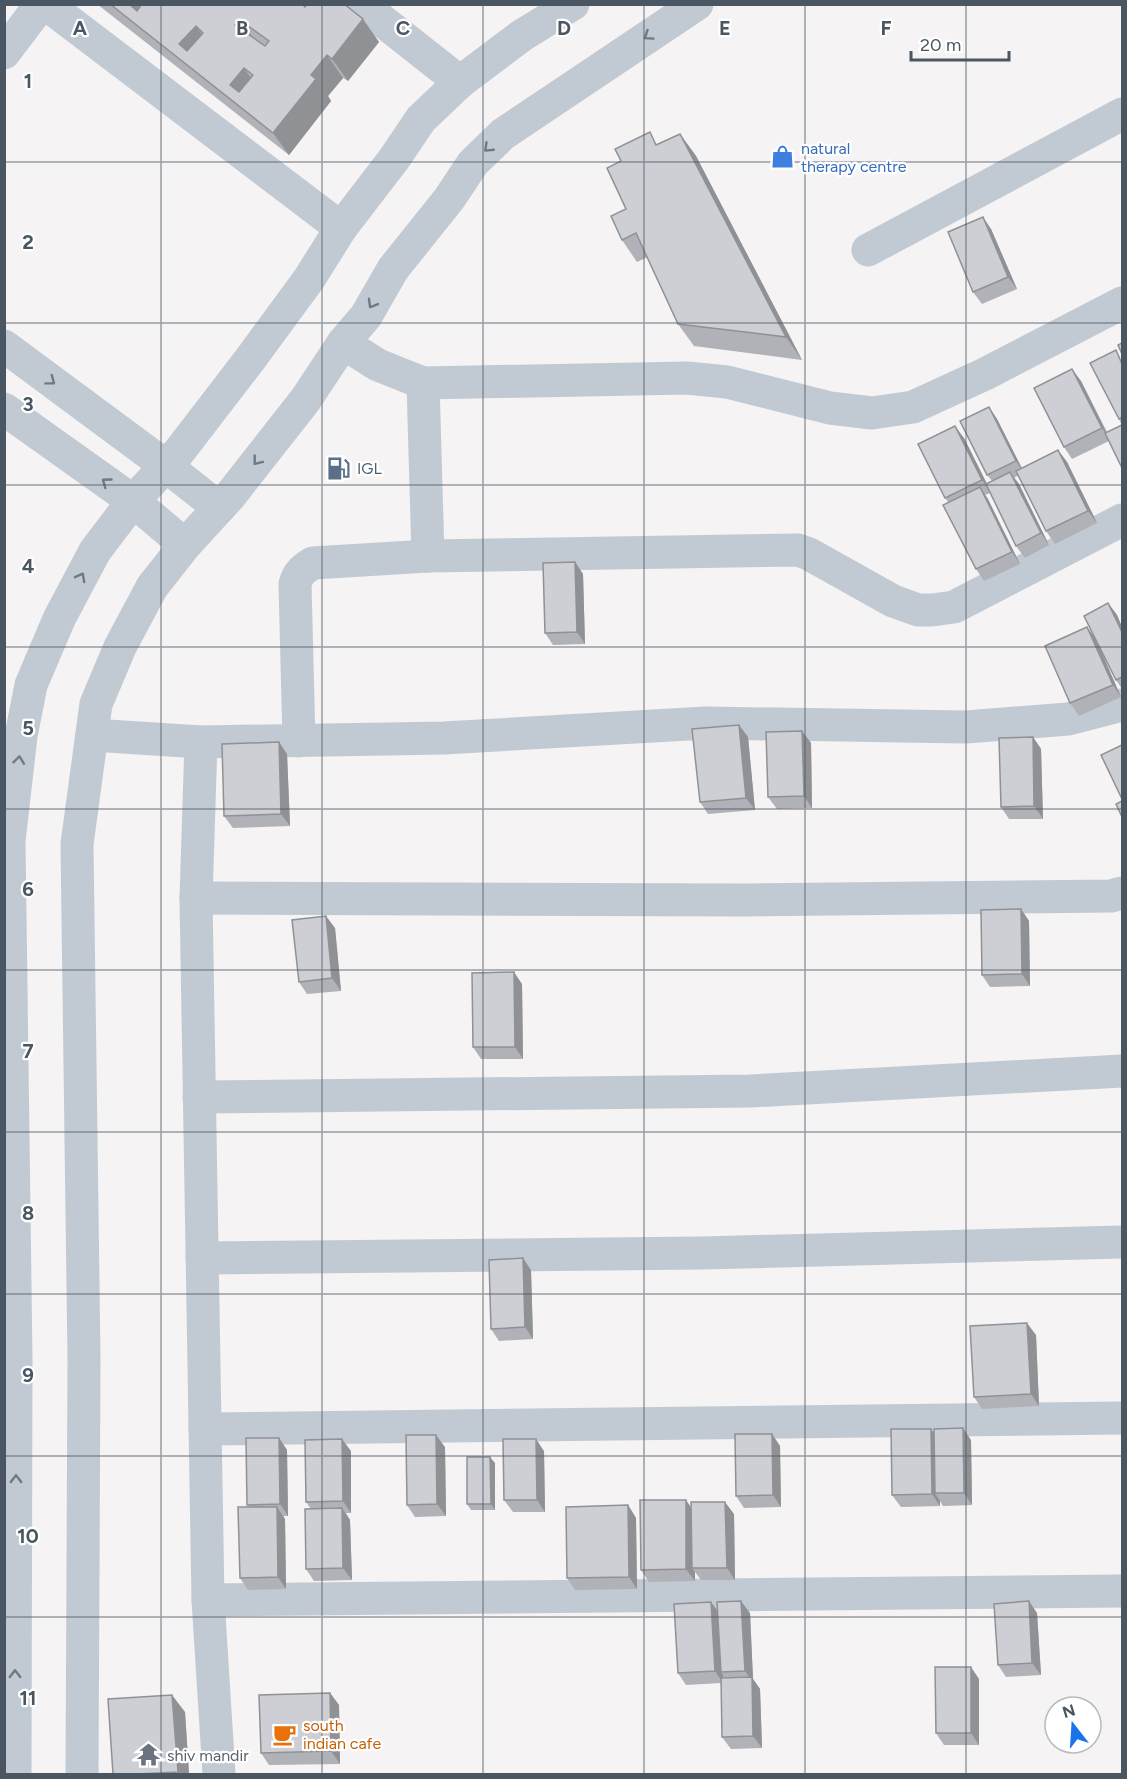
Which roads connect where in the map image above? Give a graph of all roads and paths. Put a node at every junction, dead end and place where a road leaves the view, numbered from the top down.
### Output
1 (41, 4) edge
2 (46, 4) edge
3 (361, 4) edge
4 (573, 4) edge
5 (697, 4) edge
6 (4, 53) edge
7 (460, 82) junction
8 (1122, 114) edge
9 (341, 228) junction
10 (867, 250) dead end
11 (1122, 303) edge
12 (343, 343) junction
13 (4, 346) edge
14 (423, 383) junction
15 (10, 425) edge
16 (166, 466) junction
17 (133, 501) junction
18 (219, 508) junction
19 (1122, 520) edge
20 (185, 545) junction
21 (428, 556) junction
22 (1122, 705) edge
23 (92, 735) junction
24 (299, 741) junction
25 (201, 742) junction
26 (1122, 893) edge
27 (196, 898) junction
28 (7, 932) edge
29 (1122, 1071) edge
30 (199, 1097) junction
31 (9, 1192) edge
32 (9, 1231) edge
33 (1122, 1242) edge
34 (202, 1258) junction
35 (1122, 1418) edge
36 (205, 1429) junction
37 (1122, 1591) edge
38 (208, 1600) junction
39 (15, 1774) edge
40 (82, 1774) edge
41 (219, 1774) edge

1 - 6 street
2 - 9 street
3 - 7 street
4 - 7 street
5 -> 12 street
7 - 9 street
8 - 10 street
9 - 16 street
11 - 14 street
12 - 14 street
12 -> 18 street
13 -> 16 street
14 - 21 street
17 -> 15 street
16 - 17 street
16 - 18 street
17 - 20 street
28 -> 17 street
18 - 20 street
19 - 21 street
20 - 23 street
21 - 24 street
22 - 24 street
23 - 25 street
23 - 40 street
24 - 25 street
25 - 27 street
26 - 27 street
27 - 30 street
28 - 31 street
29 - 30 street
30 - 34 street
31 - 32 street
39 -> 32 street
33 - 34 street
34 - 36 street
35 - 36 street
36 - 38 street
37 - 38 street
38 - 41 street

